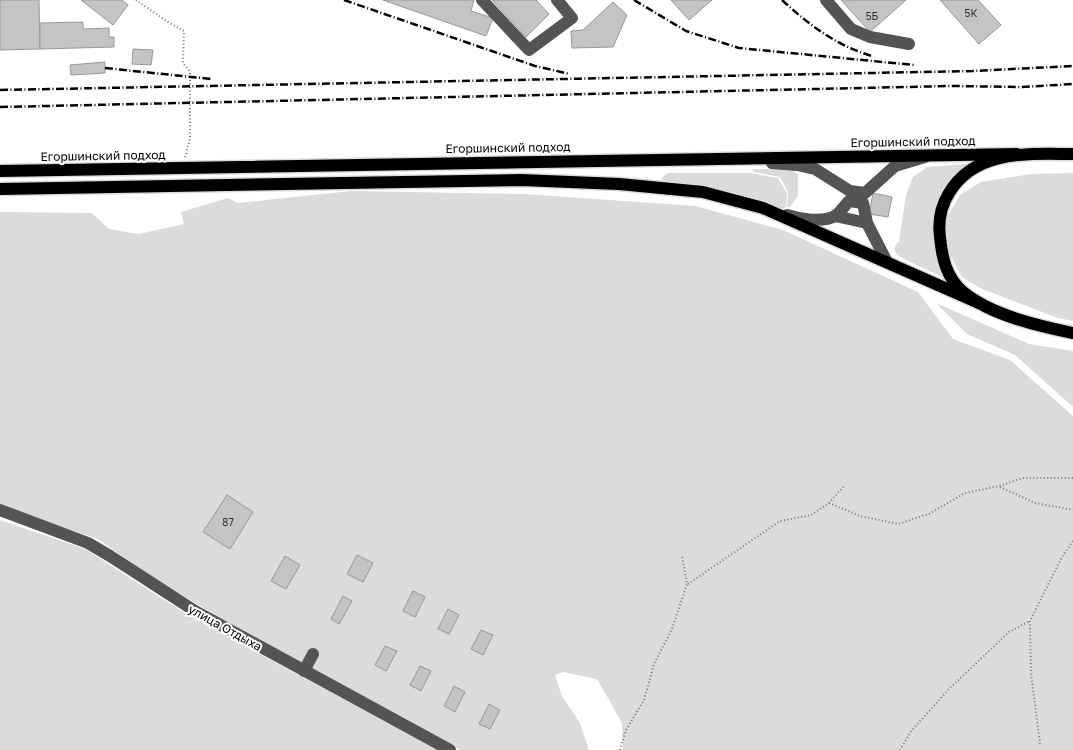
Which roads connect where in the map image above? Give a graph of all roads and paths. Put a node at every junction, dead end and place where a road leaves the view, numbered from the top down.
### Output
1 (136, 0) edge
2 (482, 0) edge
3 (557, 0) edge
4 (826, 0) edge
5 (910, 44) dead end
6 (1016, 154) junction
7 (1073, 154) edge
8 (928, 156) junction
9 (710, 159) junction
10 (183, 168) junction
11 (0, 171) edge
12 (0, 189) edge
13 (762, 208) junction
14 (835, 216) junction
15 (867, 223) junction
16 (887, 262) junction
17 (979, 303) junction
18 (1073, 333) edge
19 (1073, 478) edge
20 (844, 486) dead end
21 (999, 486) junction
22 (829, 503) junction
23 (0, 510) edge
24 (1073, 510) edge
25 (1073, 541) edge
26 (682, 556) dead end
27 (687, 584) junction
28 (1030, 621) junction
29 (313, 654) dead end
30 (304, 671) junction
31 (1040, 744) dead end
32 (450, 750) edge
33 (620, 750) edge
34 (900, 750) edge

1 - 10 path
2 - 3 street
4 - 5 street
6 - 7 main road
6 - 8 main road, Егоршинский подход
6 - 17 main road
8 - 9 main road, Егоршинский подход
8 - 9 street
9 - 10 main road, Егоршинский подход
10 - 11 main road, Егоршинский подход
12 - 13 main road
13 - 14 street
13 - 16 main road
14 - 15 street
14 - 15 street
15 - 16 street
16 - 17 main road
17 - 18 main road
19 - 21 path
20 - 22 path
21 - 22 path
21 - 24 path
22 - 27 path
23 - 30 street, улица Отдыха
25 - 28 path
26 - 27 path
27 - 33 path
28 - 31 path
28 - 34 path
29 - 30 street
30 - 32 street, улица Отдыха

